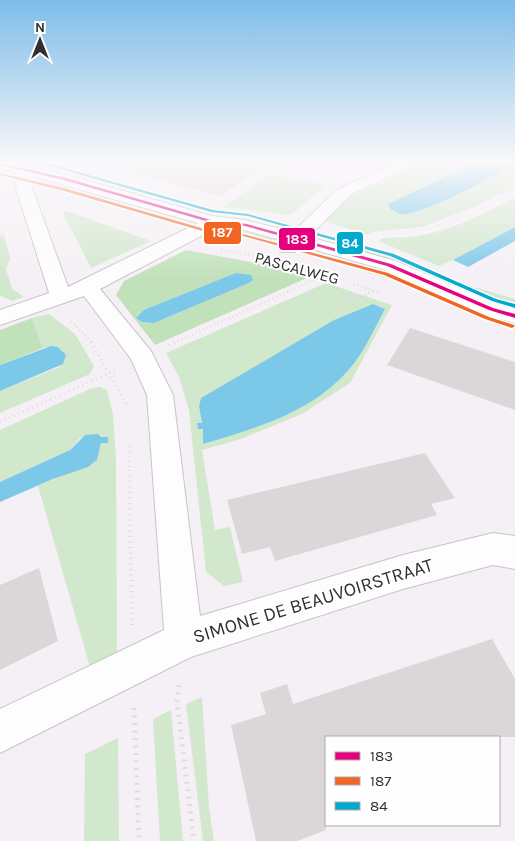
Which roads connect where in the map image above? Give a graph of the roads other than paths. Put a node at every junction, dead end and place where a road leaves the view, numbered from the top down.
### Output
1 (30, 200) edge
2 (112, 200) edge
3 (336, 200) edge
4 (205, 225) junction
5 (292, 244) junction
6 (75, 292) junction
7 (515, 316) edge
8 (0, 318) edge
9 (515, 553) edge
10 (184, 640) junction
11 (0, 732) edge

1 - 6 street
2 - 4 street, PASCALWEG
3 - 5 street
4 - 5 street, PASCALWEG
4 - 6 street
5 - 7 street, PASCALWEG
6 - 8 street
6 - 10 street, SIMONE DE BEAUVOIRSTRAAT
9 - 10 street, SIMONE DE BEAUVOIRSTRAAT
10 - 11 street

